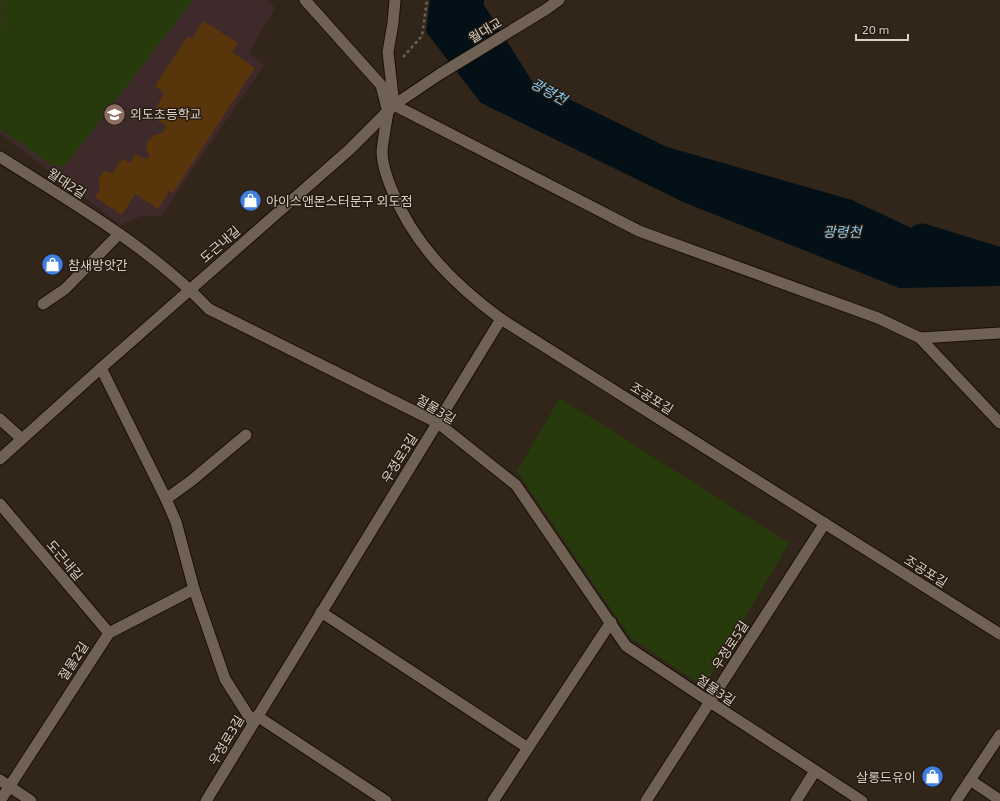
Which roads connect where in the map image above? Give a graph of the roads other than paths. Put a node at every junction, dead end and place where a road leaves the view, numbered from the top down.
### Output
1 (305, 0) edge
2 (395, 0) edge
3 (558, 0) edge
4 (440, 74) joint
5 (391, 109) junction
6 (0, 157) edge
7 (119, 234) junction
8 (190, 289) junction
9 (43, 304) dead end
10 (501, 319) junction
11 (1000, 333) edge
12 (920, 338) junction
13 (101, 368) junction
14 (0, 419) edge
15 (438, 423) junction
16 (1000, 423) edge
17 (246, 435) dead end
18 (22, 439) junction
19 (0, 459) edge
20 (166, 499) junction
21 (0, 504) edge
22 (825, 524) junction
23 (194, 589) junction
24 (321, 612) junction
25 (611, 622) junction
26 (109, 633) junction
27 (1000, 634) edge
28 (710, 702) junction
29 (255, 720) junction
30 (1000, 735) edge
31 (528, 748) junction
32 (816, 771) junction
33 (970, 780) junction
34 (4, 783) edge
35 (373, 797) edge
36 (1000, 800) edge
37 (0, 801) edge
38 (31, 801) edge
39 (206, 801) edge
40 (386, 801) edge
41 (493, 801) edge
42 (646, 801) edge
43 (796, 801) edge
44 (862, 801) edge
45 (956, 801) edge

1 - 5 street
2 - 5 street
3 - 4 street, 월대교
4 - 5 street, 도근내길
5 - 8 street, 도근내길
5 - 10 street, 조공포길
5 - 12 street
6 - 7 street, 월대2길
7 - 8 street, 월대2길
7 - 9 street
8 - 13 street, 도근내길
8 - 15 street, 절물3길
10 - 15 street, 우정로3길
10 - 22 street, 조공포길
11 - 12 street
12 - 16 street
13 - 18 street, 도근내길
13 - 20 street
14 - 18 street
15 - 24 street, 우정로3길
15 - 25 street, 절물3길
17 - 20 street
18 - 19 street, 도근내길
20 - 23 street
21 - 26 street, 도근내길
22 - 27 street, 조공포길
22 - 28 street, 우정로5길
23 - 26 street, 절물2길
23 - 29 street
24 - 29 street, 우정로3길
24 - 31 street
25 - 28 street, 절물3길
25 - 31 street
26 - 34 street, 절물2길
28 - 32 street, 절물3길
28 - 42 street, 우정로5길
29 - 35 street
29 - 39 street, 우정로3길
30 - 33 street
31 - 41 street
32 - 43 street
32 - 44 street, 절물3길
33 - 36 street
33 - 45 street
34 - 37 street, 절물2길
34 - 38 street
35 - 40 street

